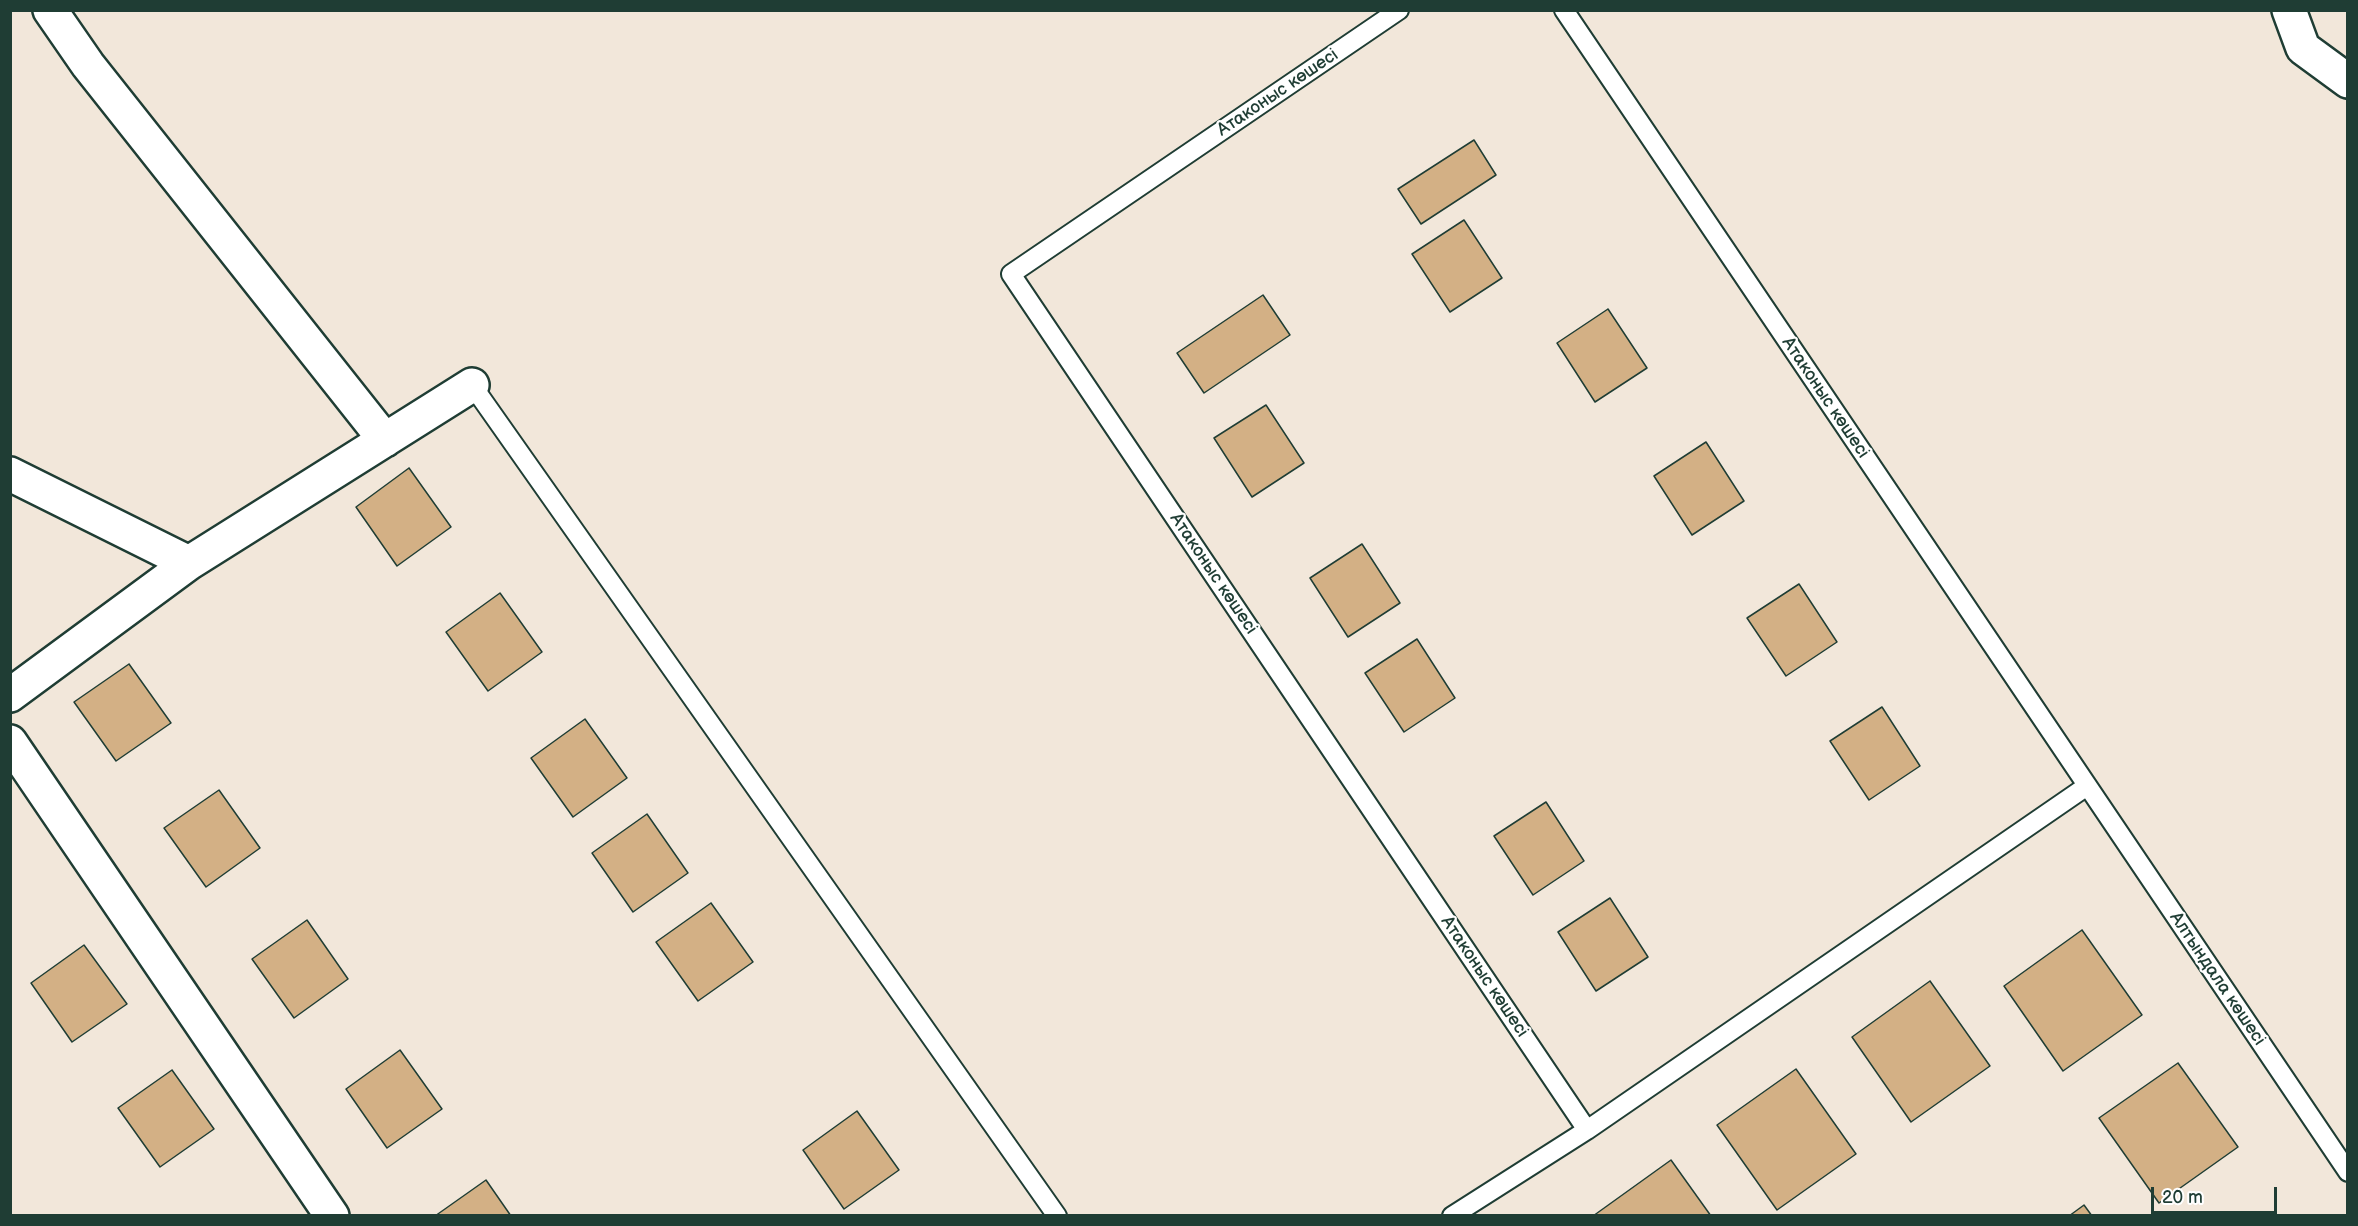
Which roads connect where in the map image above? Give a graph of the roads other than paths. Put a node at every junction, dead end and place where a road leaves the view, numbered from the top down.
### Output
1 (50, 10) edge
2 (1398, 10) edge
3 (1564, 10) edge
4 (2289, 10) edge
5 (2348, 81) edge
6 (472, 385) joint
7 (385, 440) junction
8 (10, 474) edge
9 (189, 563) junction
10 (10, 695) edge
11 (10, 742) edge
12 (2087, 786) junction
13 (1587, 1130) junction
14 (2348, 1172) edge
15 (332, 1215) edge
16 (1057, 1215) edge
17 (1452, 1215) edge

1 - 7 street
2 - 13 lane, Атаконыс көшесі
3 - 12 lane, Атаконыс көшесі
4 - 5 street
6 - 7 street
6 - 16 lane
7 - 9 street
8 - 9 street
9 - 10 street
11 - 15 street
12 - 13 lane
12 - 14 lane, Алтындала көшесі
13 - 17 lane

